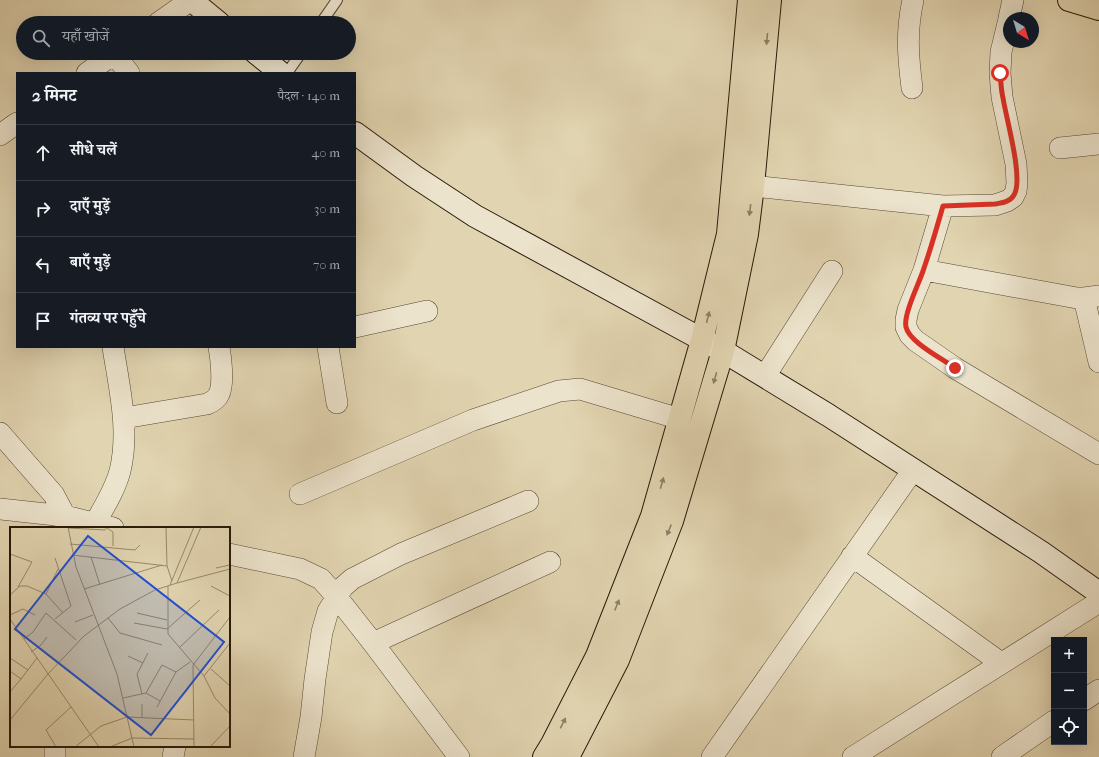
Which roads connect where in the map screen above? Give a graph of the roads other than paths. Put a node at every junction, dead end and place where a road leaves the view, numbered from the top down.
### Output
1 (191, 0) edge
2 (337, 0) edge
3 (749, 0) edge
4 (770, 0) edge
5 (912, 0) edge
6 (1013, 0) edge
7 (1069, 0) edge
8 (1099, 9) edge
9 (1010, 12) edge
10 (168, 16) edge
11 (210, 16) edge
12 (326, 16) edge
13 (1003, 44) edge
14 (105, 60) edge
15 (120, 60) edge
16 (265, 60) edge
17 (295, 60) edge
18 (88, 72) edge
19 (128, 72) edge
20 (280, 72) edge
21 (288, 72) edge
22 (912, 88) dead end
23 (16, 124) edge
24 (356, 134) edge
25 (0, 135) edge
26 (1099, 144) edge
27 (1060, 148) dead end
28 (753, 186) junction
29 (943, 206) junction
30 (924, 270) junction
31 (832, 271) dead end
32 (1092, 297) edge
33 (427, 311) dead end
34 (356, 327) edge
35 (702, 340) junction
36 (113, 348) edge
37 (219, 348) edge
38 (328, 348) edge
39 (723, 351) junction
40 (1099, 362) edge
41 (765, 376) junction
42 (337, 403) dead end
43 (124, 418) junction
44 (680, 419) junction
45 (0, 433) edge
46 (1099, 454) edge
47 (913, 470) junction
48 (300, 494) dead end
49 (528, 502) dead end
50 (0, 509) edge
51 (64, 522) edge
52 (104, 526) edge
53 (230, 554) edge
54 (852, 556) junction
55 (550, 562) dead end
56 (1099, 593) edge
57 (336, 596) junction
58 (1099, 602) edge
59 (373, 643) junction
60 (1001, 663) junction
61 (1099, 690) edge
62 (1087, 698) edge
63 (1051, 723) edge
64 (174, 747) edge
65 (173, 757) edge
66 (304, 757) edge
67 (460, 757) edge
68 (544, 757) edge
69 (568, 757) edge
70 (712, 757) edge
71 (853, 757) edge
72 (1002, 757) edge

1 - 10 street
1 - 11 street
2 - 12 lane
35 -> 3 highway
4 -> 28 highway
5 - 22 street
6 - 9 street
7 - 8 highway
13 - 29 street
14 - 18 street
15 - 19 street
16 - 20 street
17 - 21 lane
23 - 25 street
24 - 35 street
26 - 27 street
28 - 29 street
28 -> 39 highway
29 - 30 street
30 - 32 street
30 - 46 street
31 - 41 street
32 - 40 street
33 - 34 street
35 - 39 street
35 - 44 highway
36 - 43 street
37 - 43 street
38 - 42 street
39 - 41 street
39 -> 69 highway
41 - 47 street
43 - 52 street
44 - 48 street
68 -> 44 highway
45 - 51 street
47 - 54 street
47 - 56 street
49 - 57 street
50 - 51 street
51 - 52 street
53 - 57 street
54 - 60 street
54 - 70 street
55 - 59 street
57 - 59 street
57 - 66 street
58 - 60 street
59 - 67 street
60 - 71 street
61 - 62 street
63 - 72 street
64 - 65 street

